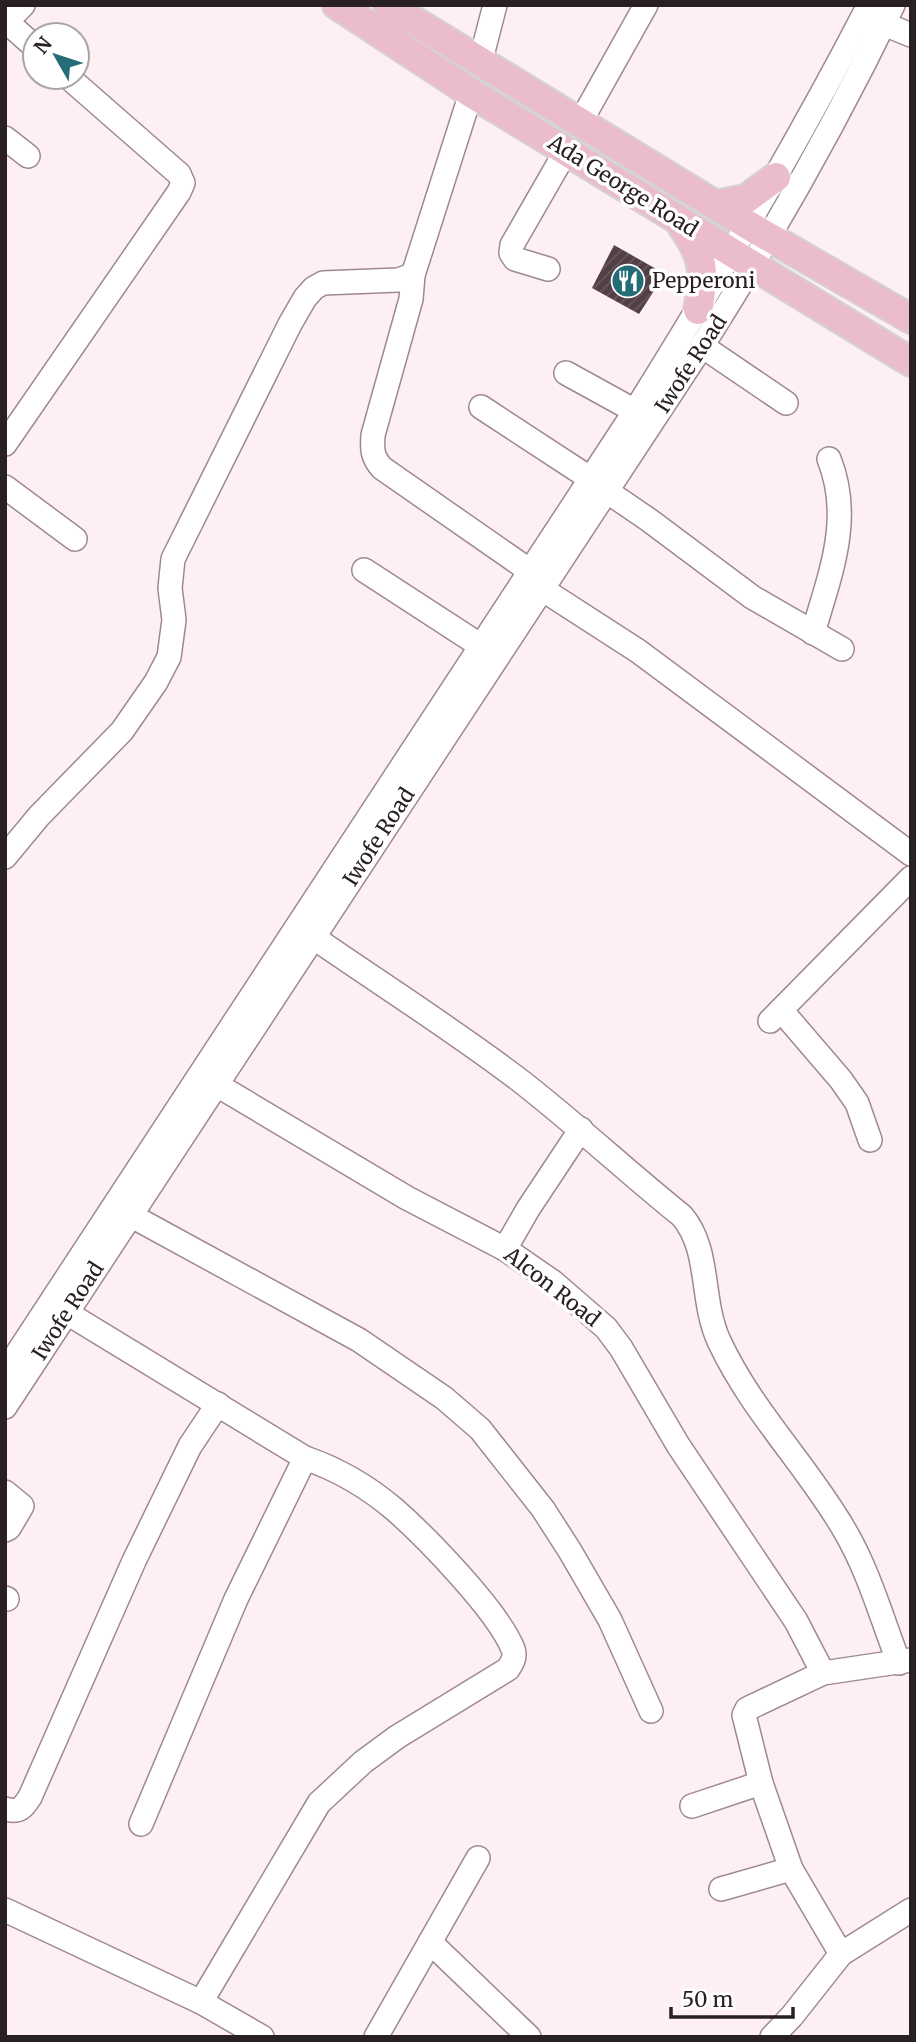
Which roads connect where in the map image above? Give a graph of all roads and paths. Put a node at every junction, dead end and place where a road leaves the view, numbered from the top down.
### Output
1 (337, 5) edge
2 (388, 5) edge
3 (495, 5) edge
4 (646, 5) edge
5 (869, 5) edge
6 (889, 14) edge
7 (911, 35) edge
8 (480, 63) junction
9 (84, 91) edge
10 (471, 93) junction
11 (581, 121) junction
12 (5, 138) edge
13 (566, 151) junction
14 (28, 156) dead end
15 (776, 177) junction
16 (716, 205) junction
17 (679, 221) junction
18 (759, 231) junction
19 (742, 260) junction
20 (548, 269) dead end
21 (413, 275) junction
22 (698, 310) junction
23 (911, 319) edge
24 (702, 346) junction
25 (911, 362) edge
26 (566, 373) dead end
27 (786, 403) dead end
28 (481, 407) dead end
29 (635, 411) junction
30 (5, 444) edge
31 (829, 459) dead end
32 (599, 486) junction
33 (5, 487) edge
34 (75, 539) dead end
35 (364, 570) dead end
36 (536, 580) junction
37 (813, 633) junction
38 (481, 646) junction
39 (842, 649) dead end
40 (911, 855) edge
41 (5, 858) edge
42 (911, 878) edge
43 (313, 937) junction
44 (217, 1085) junction
45 (581, 1129) junction
46 (870, 1140) dead end
47 (130, 1215) junction
48 (505, 1249) junction
49 (68, 1313) junction
50 (5, 1372) edge
51 (218, 1404) junction
52 (5, 1408) edge
53 (305, 1458) junction
54 (5, 1492) edge
55 (5, 1530) edge
56 (905, 1662) edge
57 (823, 1673) junction
58 (651, 1711) dead end
59 (761, 1783) junction
60 (692, 1807) dead end
61 (5, 1809) edge
62 (141, 1824) dead end
63 (478, 1858) dead end
64 (791, 1870) junction
65 (721, 1889) dead end
66 (5, 1910) edge
67 (911, 1910) edge
68 (430, 1941) junction
69 (841, 1954) junction
70 (201, 2002) junction
71 (262, 2037) edge
72 (376, 2037) edge
73 (529, 2037) edge
74 (772, 2037) edge

1 - 10 main road, Ada George Road
2 - 8 main road, Ada George Road
3 - 8 street
4 - 11 street
5 - 15 street
6 - 7 street
6 - 18 street
8 - 11 main road, Ada George Road
9 - 30 street
10 - 13 main road, Ada George Road
10 - 21 street
11 - 16 main road, Ada George Road
12 - 14 street
13 - 17 main road, Ada George Road
13 - 20 street
15 - 16 main road
15 - 18 street
16 - 18 main road, Ada George Road
17 - 19 main road, Ada George Road
17 - 22 main road
18 - 19 street
18 - 23 main road, Ada George Road
19 - 22 street, Iwofe Road
19 - 24 street, Iwofe Road
19 - 25 main road, Ada George Road
21 - 36 street
21 - 41 street
22 - 29 street, Iwofe Road
24 - 27 street
24 - 32 street, Iwofe Road
26 - 29 street
28 - 32 street
29 - 32 street, Iwofe Road
31 - 37 street
32 - 36 street, Iwofe Road
32 - 37 street
33 - 34 street
35 - 38 street
36 - 38 street, Iwofe Road
36 - 40 street
36 - 43 street, Iwofe Road
37 - 39 street
38 - 50 street, Iwofe Road
42 - 46 street
43 - 44 street, Iwofe Road
43 - 45 street
44 - 47 street, Iwofe Road
44 - 48 street, Alcon Road
45 - 48 street
45 - 56 street
47 - 49 street, Iwofe Road
47 - 58 street
48 - 57 street, Alcon Road
49 - 51 street
49 - 52 street, Iwofe Road
51 - 53 street
51 - 61 street
53 - 62 street
53 - 70 street
54 - 55 street
56 - 57 street
57 - 59 street
59 - 60 street
59 - 64 street
63 - 68 street
64 - 65 street
64 - 69 street
66 - 70 street
67 - 69 street
68 - 72 street
68 - 73 street
69 - 74 street
70 - 71 street

